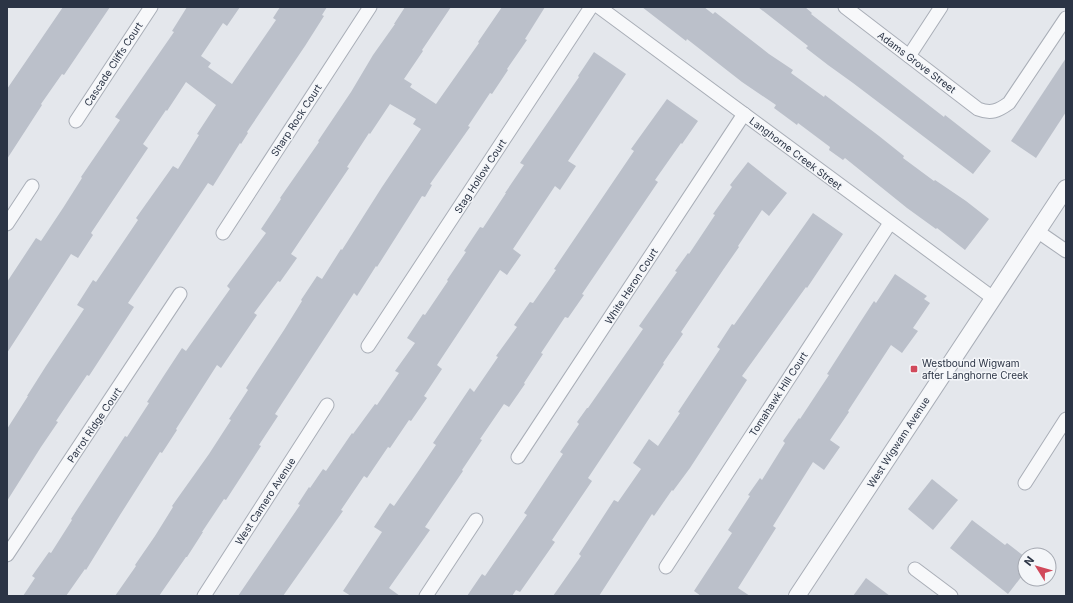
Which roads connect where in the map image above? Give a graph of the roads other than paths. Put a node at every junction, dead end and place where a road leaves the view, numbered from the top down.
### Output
1 (151, 7) edge
2 (370, 7) edge
3 (591, 7) edge
4 (599, 7) edge
5 (845, 7) edge
6 (941, 7) edge
7 (1066, 18) edge
8 (909, 56) junction
9 (744, 114) junction
10 (76, 122) dead end
11 (32, 186) dead end
12 (1066, 188) edge
13 (890, 223) junction
14 (7, 224) edge
15 (1037, 231) junction
16 (222, 233) dead end
17 (1066, 252) edge
18 (180, 294) dead end
19 (993, 298) junction
20 (368, 346) dead end
21 (327, 405) dead end
22 (1066, 419) edge
23 (518, 457) dead end
24 (1025, 483) dead end
25 (476, 520) dead end
26 (7, 555) edge
27 (666, 567) dead end
28 (915, 569) dead end
29 (204, 596) edge
30 (426, 596) edge
31 (797, 596) edge
32 (951, 596) edge

1 - 10 street, Cascade Cliffs Court
2 - 16 street, Sharp Rock Court
3 - 20 street, Stag Hollow Court
4 - 9 street, Langhorne Creek Street
5 - 8 street, Adams Grove Street
6 - 8 street
7 - 8 street, Adams Grove Street
9 - 13 street, Langhorne Creek Street
9 - 23 street, White Heron Court
11 - 14 street
12 - 15 street, West Wigwam Avenue
13 - 19 street, Langhorne Creek Street
13 - 27 street, Tomahawk Hill Court
15 - 17 street
15 - 19 street, West Wigwam Avenue
18 - 26 street, Parrot Ridge Court
19 - 31 street, West Wigwam Avenue
21 - 29 street, West Camero Avenue
22 - 24 street
25 - 30 street
28 - 32 street

